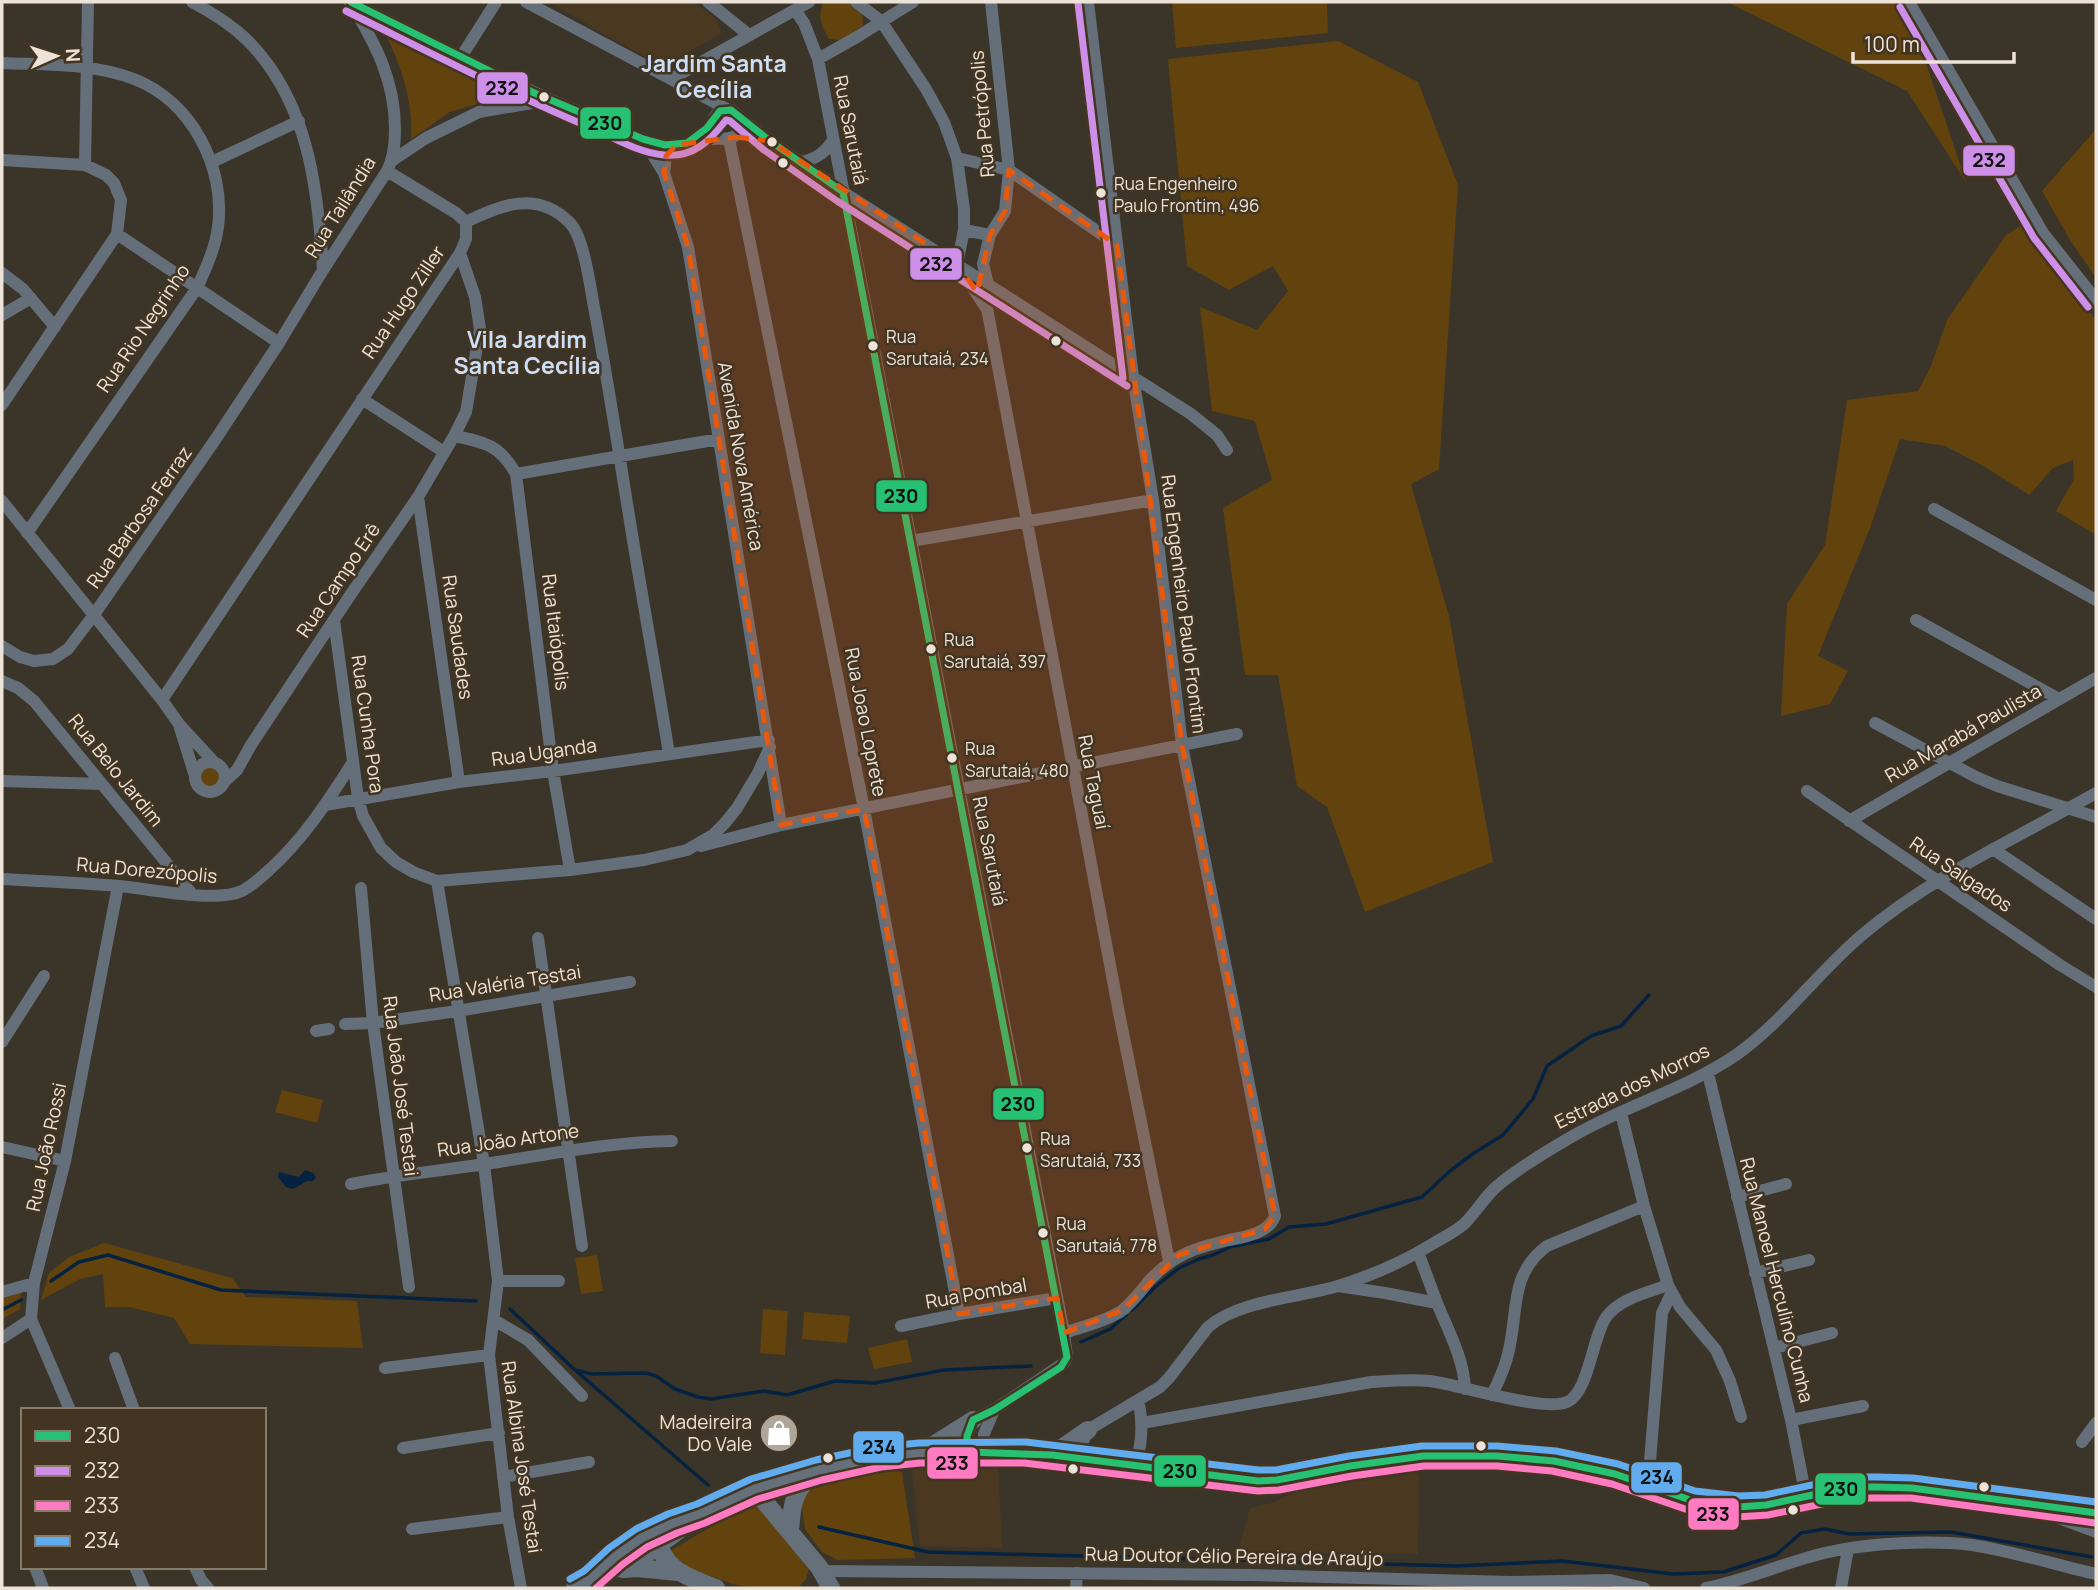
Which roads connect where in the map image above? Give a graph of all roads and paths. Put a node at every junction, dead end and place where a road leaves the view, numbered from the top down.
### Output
1 (89, 2) edge
2 (192, 2) edge
3 (351, 2) edge
4 (496, 2) edge
5 (526, 2) edge
6 (708, 2) edge
7 (809, 2) edge
8 (856, 2) edge
9 (913, 2) edge
10 (991, 2) edge
11 (1088, 2) edge
12 (1909, 2) edge
13 (795, 10) junction
14 (384, 19) junction
15 (881, 21) junction
16 (749, 34) junction
17 (373, 42) junction
18 (460, 57) junction
19 (818, 59) junction
20 (2, 63) edge
21 (86, 67) junction
22 (671, 79) junction
23 (691, 89) junction
24 (532, 92) junction
25 (550, 100) junction
26 (513, 106) junction
27 (727, 109) junction
28 (740, 117) junction
29 (299, 121) junction
30 (712, 121) junction
31 (729, 138) junction
32 (643, 139) junction
33 (833, 140) junction
34 (770, 141) junction
35 (682, 144) junction
36 (957, 158) junction
37 (2, 160) edge
38 (212, 162) junction
39 (801, 162) junction
40 (85, 165) junction
41 (390, 166) junction
42 (1009, 170) junction
43 (664, 173) junction
44 (843, 192) junction
45 (466, 222) junction
46 (964, 230) junction
47 (321, 233) junction
48 (117, 234) junction
49 (990, 235) junction
50 (340, 244) junction
51 (1117, 245) junction
52 (460, 253) junction
53 (957, 264) junction
54 (323, 270) junction
55 (2, 273) edge
56 (988, 284) junction
57 (197, 288) junction
58 (31, 298) junction
59 (2096, 300) edge
60 (986, 308) junction
61 (2, 315) edge
62 (55, 327) junction
63 (279, 343) junction
64 (1132, 377) junction
65 (362, 399) junction
66 (2, 405) edge
67 (454, 436) junction
68 (719, 439) junction
69 (1227, 450) dead end
70 (444, 452) junction
71 (620, 457) junction
72 (516, 474) junction
73 (418, 497) junction
74 (1153, 500) junction
75 (2, 501) edge
76 (1934, 509) dead end
77 (1026, 523) junction
78 (27, 533) junction
79 (911, 541) junction
80 (2096, 600) edge
81 (93, 616) junction
82 (334, 620) junction
83 (1916, 620) dead end
84 (2, 646) edge
85 (2096, 678) edge
86 (2, 681) edge
87 (2059, 699) junction
88 (162, 701) junction
89 (1875, 723) dead end
90 (179, 724) junction
91 (1237, 734) dead end
92 (769, 744) junction
93 (251, 745) junction
94 (1182, 745) junction
95 (669, 754) junction
96 (353, 762) junction
97 (218, 764) junction
98 (1948, 764) junction
99 (1072, 766) junction
100 (554, 771) junction
101 (195, 776) junction
102 (2, 781) edge
103 (459, 782) junction
104 (223, 783) junction
105 (102, 784) junction
106 (958, 790) junction
107 (1807, 791) dead end
108 (2096, 793) edge
109 (358, 798) junction
110 (325, 805) junction
111 (2069, 808) junction
112 (863, 809) junction
113 (2096, 817) edge
114 (1849, 821) junction
115 (782, 825) junction
116 (1993, 849) junction
117 (687, 850) junction
118 (570, 870) junction
119 (2, 879) edge
120 (436, 881) junction
121 (1938, 882) junction
122 (118, 886) junction
123 (361, 888) dead end
124 (192, 894) junction
125 (2096, 919) edge
126 (538, 938) dead end
127 (44, 976) dead end
128 (630, 982) dead end
129 (2096, 987) edge
130 (547, 997) junction
131 (457, 1011) junction
132 (373, 1023) junction
133 (345, 1024) dead end
134 (2, 1042) edge
135 (1708, 1073) junction
136 (1621, 1113) junction
137 (672, 1141) dead end
138 (2, 1147) edge
139 (568, 1150) junction
140 (65, 1161) junction
141 (484, 1164) junction
142 (393, 1176) junction
143 (351, 1184) dead end
144 (1786, 1184) dead end
145 (1737, 1197) junction
146 (1644, 1206) junction
147 (582, 1246) dead end
148 (1418, 1252) junction
149 (1809, 1260) dead end
150 (1169, 1261) junction
151 (1755, 1273) junction
152 (498, 1281) junction
153 (559, 1282) dead end
154 (34, 1283) junction
155 (1338, 1286) junction
156 (408, 1287) dead end
157 (1670, 1289) junction
158 (2, 1292) edge
159 (1057, 1298) junction
160 (1437, 1303) junction
161 (960, 1314) junction
162 (31, 1319) junction
163 (494, 1320) junction
164 (901, 1326) dead end
165 (1064, 1333) junction
166 (1832, 1333) dead end
167 (2, 1338) edge
168 (1774, 1348) junction
169 (489, 1355) junction
170 (114, 1358) dead end
171 (385, 1368) dead end
172 (1465, 1389) junction
173 (1492, 1395) junction
174 (582, 1396) dead end
175 (1138, 1401) junction
176 (1863, 1406) dead end
177 (69, 1408) edge
178 (133, 1408) edge
179 (994, 1410) junction
180 (1741, 1418) dead end
181 (973, 1420) junction
182 (1791, 1420) junction
183 (1142, 1423) junction
184 (2096, 1423) edge
185 (1088, 1430) junction
186 (499, 1433) junction
187 (2082, 1441) dead end
188 (403, 1448) dead end
189 (975, 1452) junction
190 (919, 1453) junction
191 (1052, 1455) junction
192 (1076, 1458) junction
193 (589, 1462) dead end
194 (1135, 1466) junction
195 (818, 1470) junction
196 (503, 1477) junction
197 (1648, 1486) junction
198 (754, 1489) junction
199 (1807, 1497) junction
200 (2037, 1504) junction
201 (2096, 1513) edge
202 (508, 1517) junction
203 (412, 1529) dead end
204 (790, 1531) junction
205 (2096, 1532) edge
206 (658, 1538) junction
207 (1848, 1549) junction
208 (35, 1569) edge
209 (136, 1569) edge
210 (196, 1569) edge
211 (820, 1569) junction
212 (613, 1570) junction
213 (678, 1573) junction
214 (1077, 1573) junction
215 (2096, 1574) edge
216 (1250, 1582) edge
217 (1429, 1583) edge
218 (582, 1584) edge
219 (43, 1588) edge
220 (144, 1588) edge
221 (208, 1588) edge
222 (521, 1588) edge
223 (716, 1588) edge
224 (812, 1588) edge
225 (831, 1588) edge
226 (1076, 1588) edge
227 (1644, 1588) edge
228 (1706, 1588) edge
229 (1841, 1588) edge

1 - 21 street
2 - 29 street
3 - 14 street
3 - 17 street, Rua Tailândia
4 - 18 street
5 - 22 street
6 - 16 street
7 - 13 street
8 - 15 street
9 - 15 street
10 - 42 street, Rua Petrópolis
11 - 51 street, Rua Engenheiro Paulo Frontim
12 - 59 street
13 - 16 street
13 - 19 street, Rua Sarutaiá
14 - 17 street
14 - 18 street
15 - 19 street
15 - 36 street
16 - 22 street
17 - 41 street, Rua Tailândia
18 - 24 street
19 - 33 street, Rua Sarutaiá
20 - 21 street, Rua Rio Negrinho
21 - 38 street, Rua Rio Negrinho
21 - 40 street
22 - 23 street
23 - 27 street
23 - 30 street
24 - 25 street
24 - 26 street
25 - 26 street
25 - 32 street
26 - 41 street
27 - 28 street
27 - 30 street
28 - 31 street
28 - 34 street
29 - 38 street
29 - 47 street
30 - 31 street
30 - 35 street
31 - 34 street
31 - 35 street
31 - 112 street, Rua Joao Loprete
32 - 35 street
32 - 43 street, Avenida Nova América
33 - 39 street
33 - 44 street, Rua Sarutaiá
34 - 39 street
35 - 43 street
36 - 42 street
36 - 46 street
37 - 40 street
38 - 57 street, Rua Rio Negrinho
39 - 44 street
40 - 48 street
41 - 45 street
41 - 50 street, Rua Tailândia
42 - 49 street, Rua Petrópolis
42 - 51 street
43 - 68 street, Avenida Nova América
44 - 53 street
44 - 79 street, Rua Sarutaiá
45 - 52 street, Rua Hugo Ziller
45 - 71 street
46 - 49 street
46 - 53 street
47 - 50 street
47 - 54 street
48 - 57 street
48 - 62 street
49 - 56 street, Rua Petrópolis
50 - 54 street, Rua Tailândia
51 - 64 street, Rua Engenheiro Paulo Frontim
52 - 65 street, Rua Hugo Ziller
52 - 67 street, Rua Campo Erê
53 - 56 street
53 - 60 street, Rua Taguaí
54 - 63 street, Rua Tailândia
55 - 58 street
56 - 60 street, Rua Taguaí
56 - 64 street
57 - 63 street
57 - 78 street, Rua Rio Negrinho
58 - 61 street
58 - 62 street
60 - 77 street, Rua Taguaí
62 - 66 street
63 - 81 street, Rua Barbosa Ferraz
64 - 69 street
64 - 74 street, Rua Engenheiro Paulo Frontim
65 - 70 street
65 - 88 street, Rua Hugo Ziller
67 - 70 street, Rua Campo Erê
67 - 72 street
68 - 71 street
68 - 92 street, Avenida Nova América
70 - 73 street, Rua Campo Erê
71 - 72 street
71 - 95 street
72 - 100 street, Rua Itaiópolis
73 - 82 street, Rua Campo Erê
73 - 103 street, Rua Saudades
74 - 77 street
74 - 94 street, Rua Engenheiro Paulo Frontim
75 - 78 street
76 - 80 street
77 - 79 street
77 - 99 street, Rua Taguaí
78 - 81 street
79 - 106 street, Rua Sarutaiá
81 - 84 street, Rua Barbosa Ferraz
81 - 88 street
82 - 93 street, Rua Campo Erê
82 - 96 street, Rua Cunha Pora
83 - 87 street
85 - 87 street, Rua Marabá Paulista
86 - 105 street, Rua Belo Jardim
87 - 98 street, Rua Marabá Paulista
88 - 90 street
89 - 98 street
90 - 97 street
90 - 101 street
91 - 94 street
92 - 95 street, Rua Uganda
92 - 115 street, Avenida Nova América
92 - 117 street
93 - 97 street, Rua Campo Erê
93 - 104 street, Rua Campo Erê
94 - 99 street
94 - 150 street, Rua Engenheiro Paulo Frontim
95 - 100 street, Rua Uganda
96 - 109 street, Rua Cunha Pora
96 - 110 street, Rua Dorezópolis
97 - 101 street
97 - 104 street
98 - 111 street
98 - 114 street, Rua Marabá Paulista
99 - 106 street
99 - 150 street, Rua Taguaí
100 - 103 street, Rua Uganda
100 - 118 street, Rua Itaiópolis
101 - 104 street
102 - 105 street
103 - 109 street, Rua Uganda
105 - 124 street, Rua Belo Jardim
106 - 112 street
106 - 159 street, Rua Sarutaiá
107 - 114 street, Rua Salgados
108 - 111 street, Estrada dos Morros
109 - 110 street, Rua Uganda
109 - 120 street, Rua Cunha Pora
110 - 124 street, Rua Dorezópolis
111 - 113 street
111 - 116 street, Estrada dos Morros
112 - 115 street
112 - 161 street, Rua Joao Loprete
114 - 121 street, Rua Salgados
115 - 117 street
116 - 121 street, Estrada dos Morros
116 - 125 street
117 - 118 street
118 - 120 street
119 - 122 street, Rua Dorezópolis
120 - 131 street, Rua Albina José Testai
121 - 129 street, Rua Salgados
121 - 135 street, Estrada dos Morros
122 - 124 street, Rua Dorezópolis
122 - 140 street, Rua João Rossi
123 - 132 street, Rua João José Testai
126 - 130 street
127 - 134 street
128 - 130 street, Rua Valéria Testai
130 - 131 street, Rua Valéria Testai
130 - 139 street
131 - 132 street, Rua Valéria Testai
131 - 141 street, Rua Albina José Testai
132 - 133 street, Rua Valéria Testai
132 - 142 street, Rua João José Testai
135 - 136 street, Estrada dos Morros
135 - 145 street, Rua Manoel Herculino Cunha
136 - 146 street
136 - 148 street, Estrada dos Morros
137 - 139 street, Rua João Artone
138 - 140 street
139 - 141 street, Rua João Artone
139 - 147 street
140 - 154 street, Rua João Rossi
141 - 142 street, Rua João Artone
141 - 152 street, Rua Albina José Testai
142 - 143 street, Rua João Artone
142 - 156 street, Rua João José Testai
144 - 145 street
145 - 151 street, Rua Manoel Herculino Cunha
146 - 157 street
146 - 173 street
148 - 155 street, Estrada dos Morros
148 - 160 street
149 - 151 street
150 - 165 street
151 - 168 street, Rua Manoel Herculino Cunha
152 - 153 street
152 - 163 street, Rua Albina José Testai
154 - 158 street
154 - 162 street, Rua João Rossi
155 - 160 street
155 - 175 street, Estrada dos Morros
157 - 173 street
157 - 180 street
157 - 197 street
159 - 161 street, Rua Pombal
159 - 165 street, Rua Sarutaiá
160 - 172 street
161 - 164 street, Rua Pombal
162 - 167 street
162 - 177 street, Rua João Rossi
163 - 169 street, Rua Albina José Testai
163 - 174 street
165 - 179 street, Rua Sarutaiá
166 - 168 street
168 - 182 street, Rua Manoel Herculino Cunha
169 - 171 street
169 - 186 street, Rua Albina José Testai
170 - 178 street
172 - 173 street
172 - 183 street
175 - 183 street
175 - 185 street, Estrada dos Morros
176 - 182 street
179 - 181 street
179 - 189 street
181 - 189 street
181 - 190 main road
182 - 199 street, Rua Manoel Herculino Cunha
183 - 194 street
184 - 187 street
185 - 191 main road
185 - 192 street
186 - 188 street
186 - 196 street, Rua Albina José Testai
189 - 190 main road
189 - 191 main road
190 - 195 main road
191 - 192 main road
192 - 194 main road
193 - 196 street
194 - 197 main road
195 - 198 main road
195 - 204 main road
196 - 202 street, Rua Albina José Testai
197 - 199 main road
198 - 204 main road
198 - 206 main road
199 - 200 main road
200 - 201 main road
200 - 205 street
202 - 203 street
202 - 222 street, Rua Albina José Testai
204 - 211 main road
206 - 212 main road
206 - 213 main road
206 - 218 main road
207 - 215 street
207 - 228 street
207 - 229 street
208 - 219 street
209 - 220 street
210 - 221 street
211 - 214 street, Rua Doutor Célio Pereira de Araújo
211 - 224 main road
211 - 225 main road
212 - 213 main road
212 - 218 main road
213 - 223 main road
214 - 216 street, Rua Doutor Célio Pereira de Araújo
214 - 226 street
216 - 217 street, Rua Doutor Célio Pereira de Araújo
217 - 227 street, Rua Doutor Célio Pereira de Araújo

